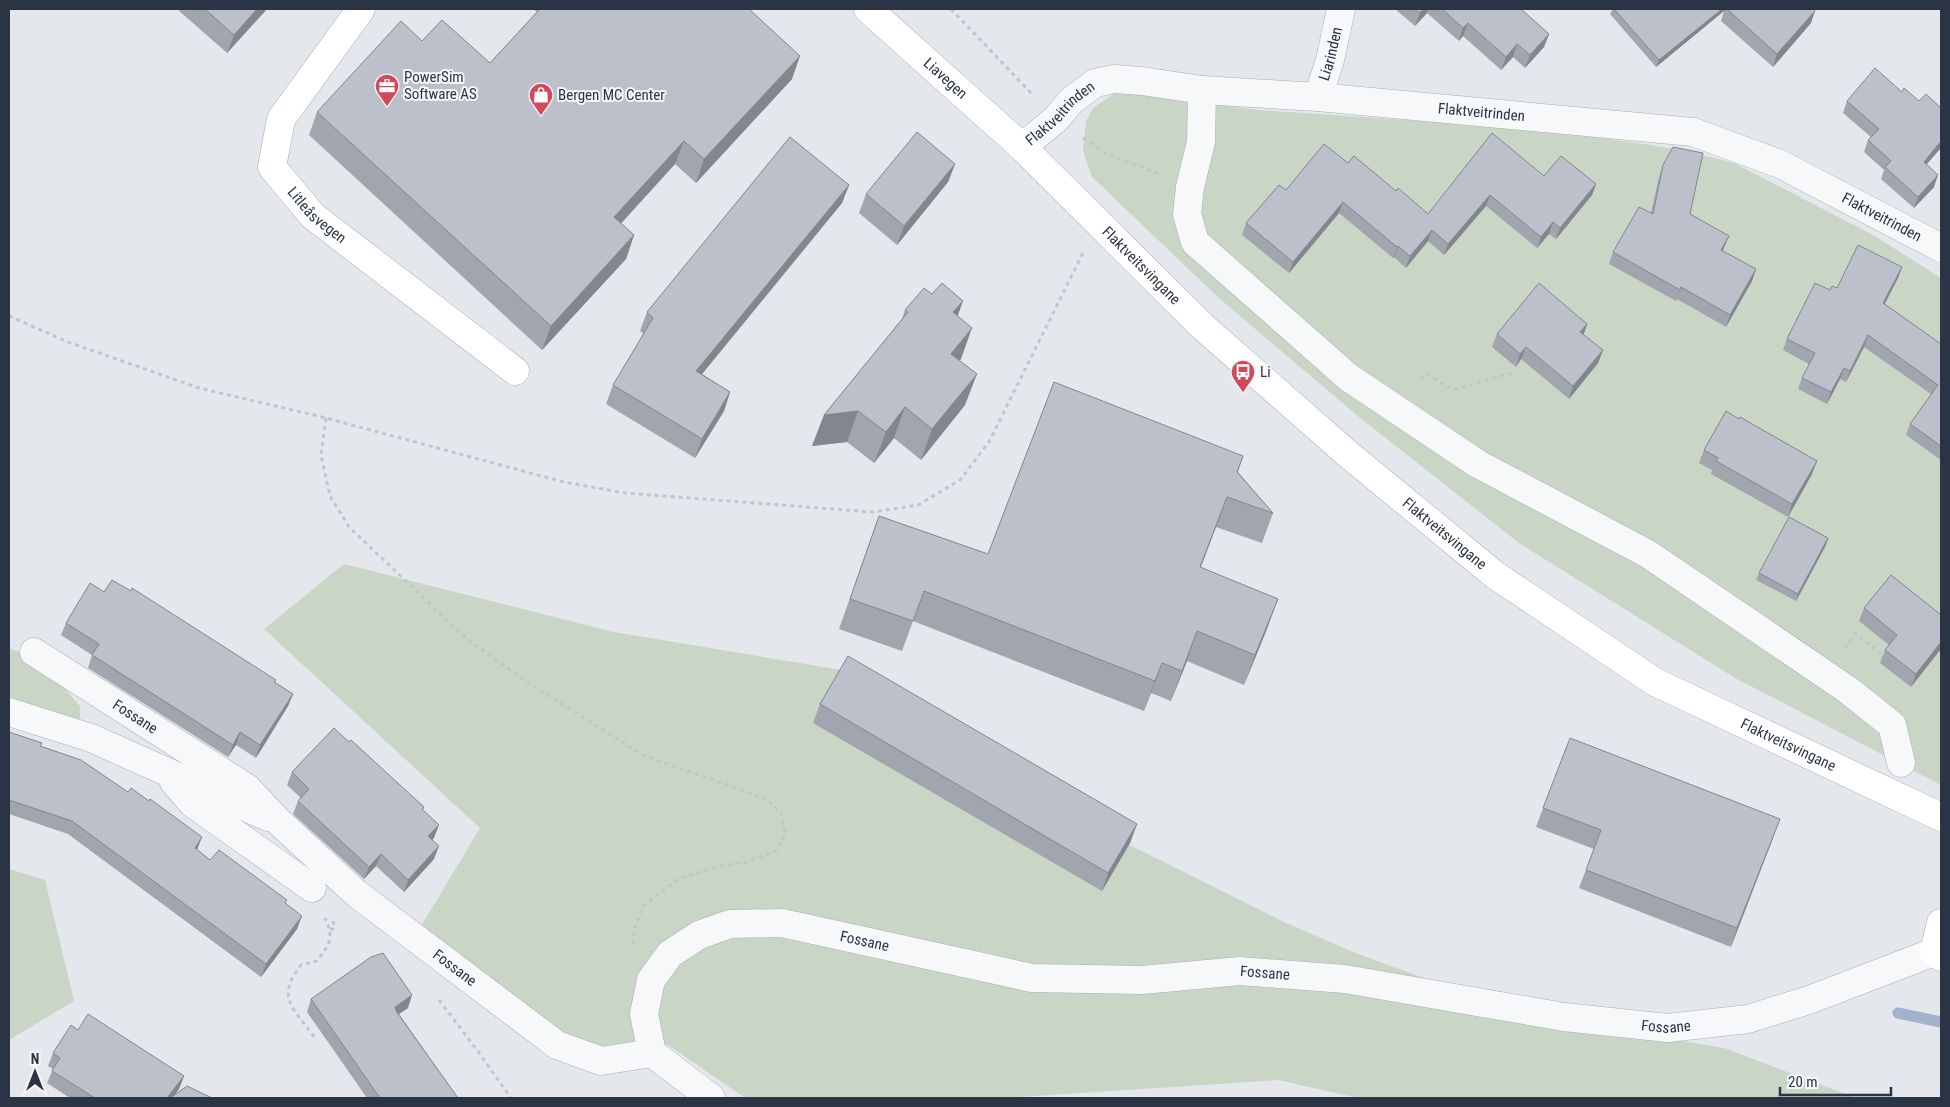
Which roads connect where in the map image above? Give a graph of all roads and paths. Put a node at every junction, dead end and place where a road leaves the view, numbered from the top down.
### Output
1 (361, 9) edge
2 (868, 9) edge
3 (951, 9) edge
4 (1341, 9) edge
5 (1202, 90) junction
6 (1318, 97) junction
7 (1056, 119) junction
8 (1022, 146) junction
9 (1190, 187) junction
10 (1101, 227) junction
11 (1941, 248) edge
12 (9, 316) edge
13 (514, 371) dead end
14 (1515, 372) dead end
15 (1421, 380) dead end
16 (326, 418) junction
17 (34, 652) dead end
18 (9, 712) edge
19 (1902, 763) dead end
20 (165, 772) junction
21 (1941, 817) edge
22 (279, 822) junction
23 (312, 888) joint
24 (1941, 923) edge
25 (1938, 954) edge
26 (651, 980) junction
27 (435, 996) dead end
28 (314, 1036) dead end
29 (652, 1053) junction
30 (511, 1098) edge
31 (711, 1098) edge

1 - 13 main road, Litleåsvegen
2 - 8 main road, Liavegen
3 - 7 path
4 - 6 street, Liarinden
5 - 6 street, Flaktveitrinden
5 - 7 street, Flaktveitrinden
5 - 9 street
6 - 11 street, Flaktveitrinden
7 - 8 street, Flaktveitrinden
7 - 9 path
8 - 10 main road, Flaktveitsvingane
9 - 19 street
10 - 16 path
10 - 21 main road, Flaktveitsvingane
12 - 16 path
14 - 15 path
16 - 26 path
17 - 22 street, Fossane
18 - 20 street, Fossane
20 - 22 street, Fossane
20 - 23 street, Fossane
22 - 29 street, Fossane
23 - 28 path
24 - 25 main road, Fossane
25 - 26 street, Fossane
26 - 29 street, Fossane
27 - 30 path
29 - 31 street

